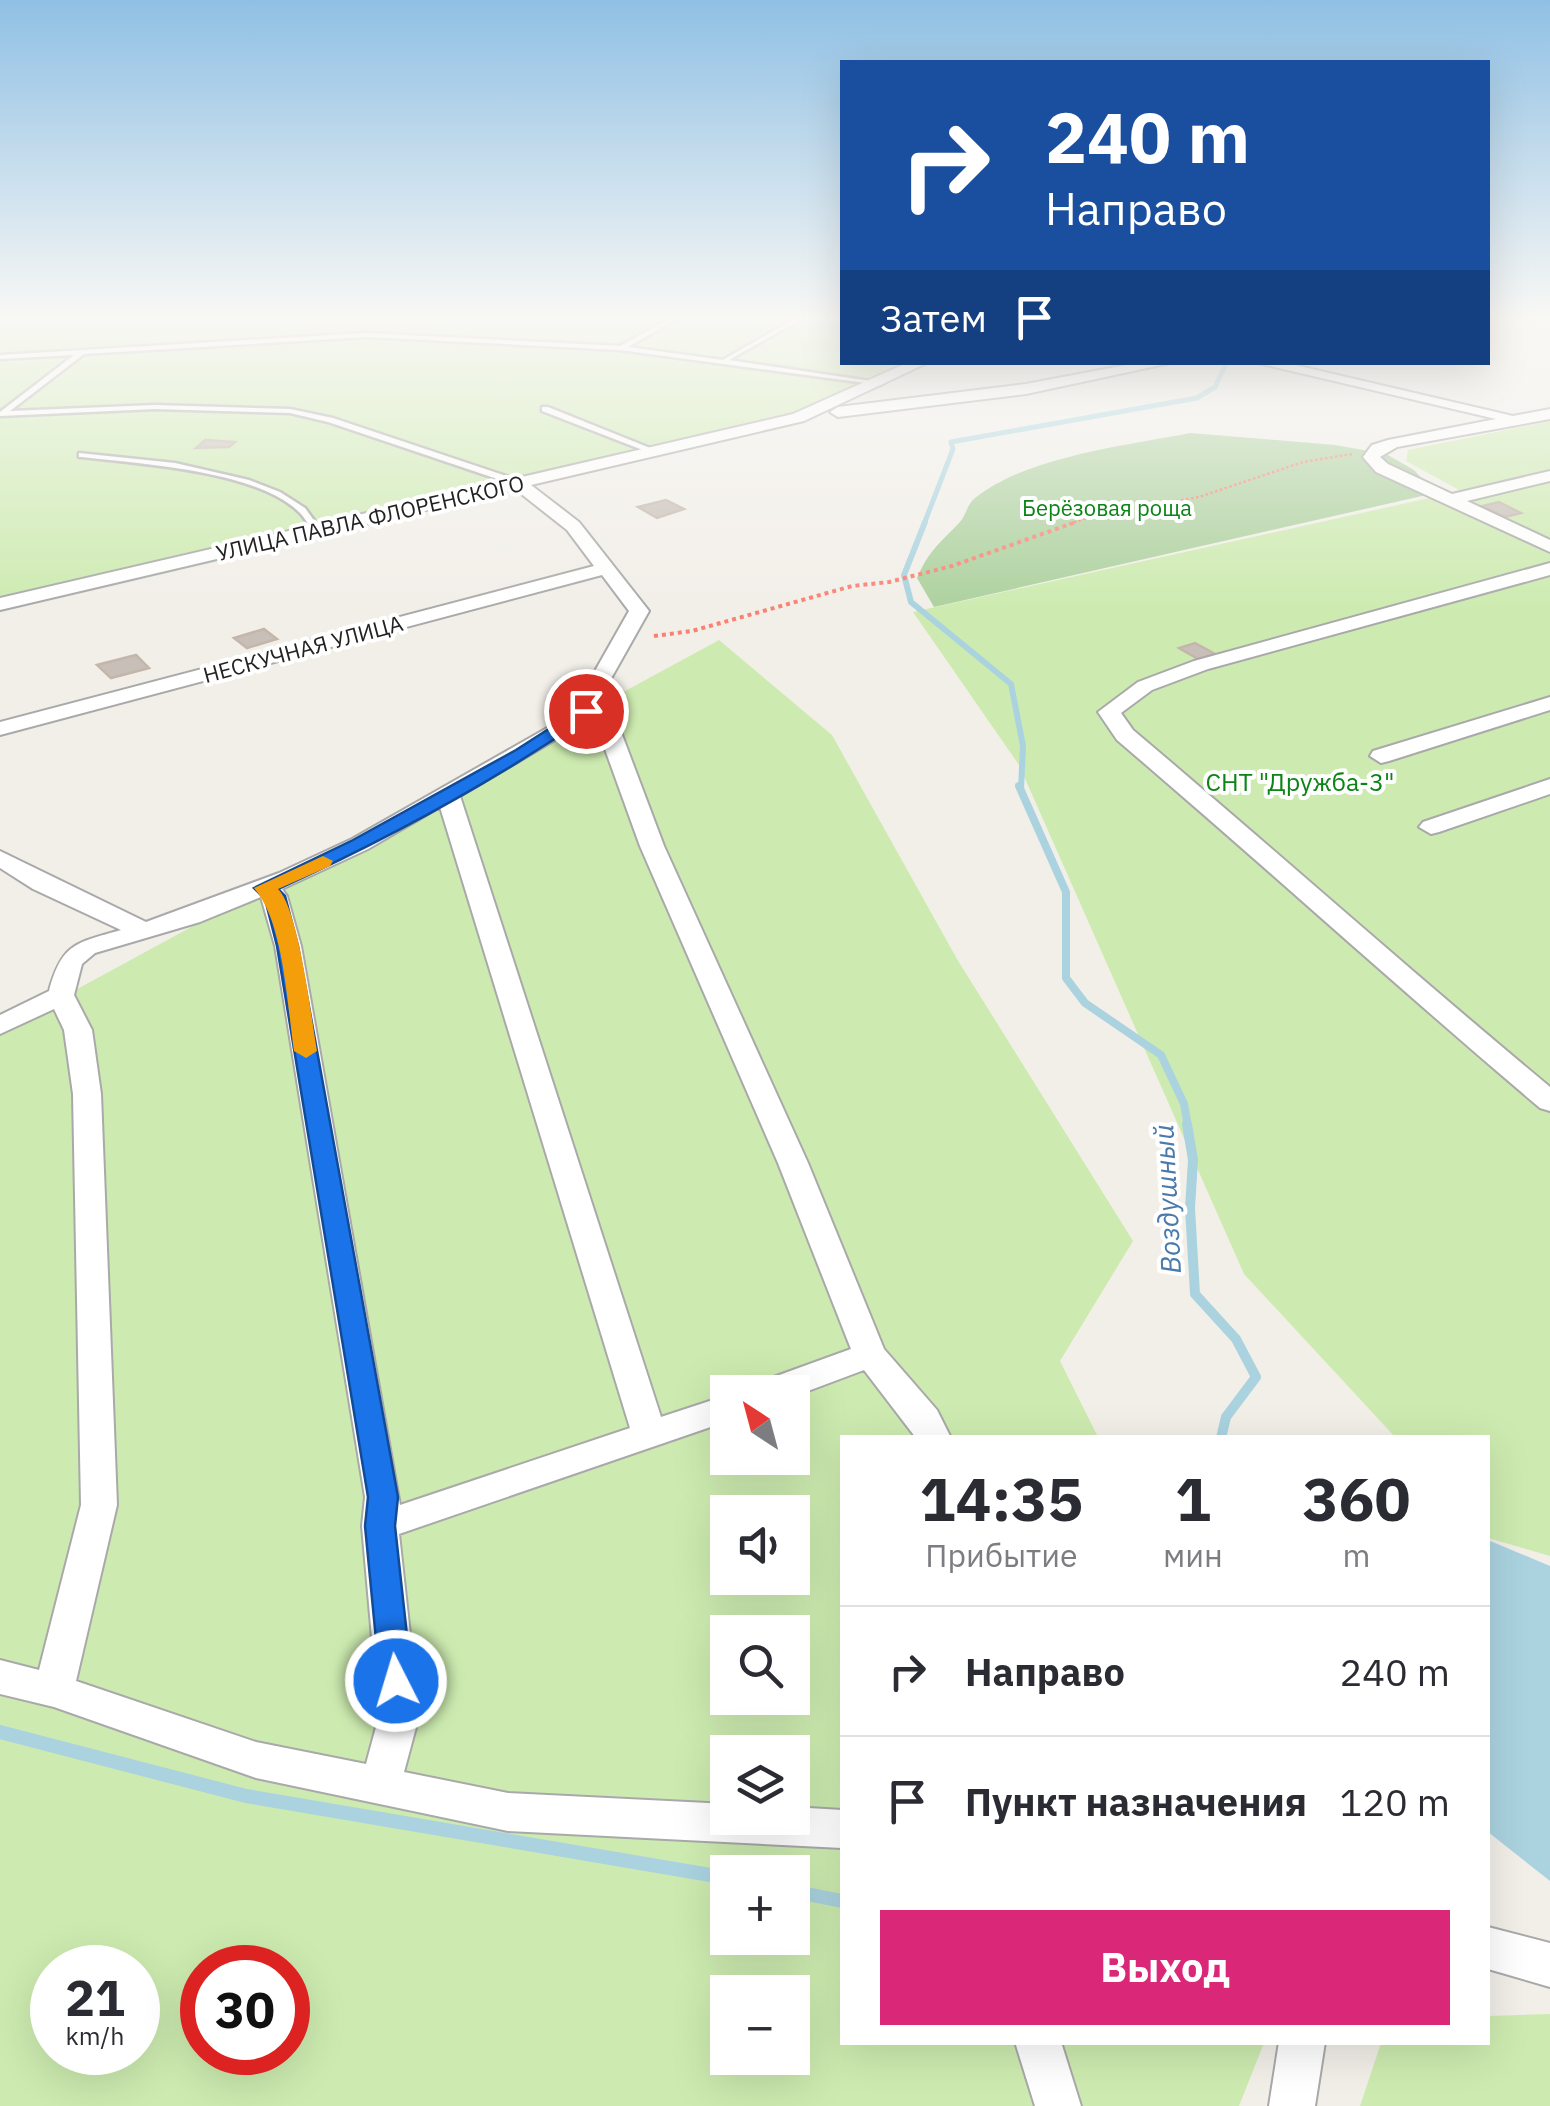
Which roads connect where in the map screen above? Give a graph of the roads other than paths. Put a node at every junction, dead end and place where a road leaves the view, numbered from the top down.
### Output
1 (301, 414) edge
2 (558, 414) edge
3 (807, 414) edge
4 (824, 414) edge
5 (1492, 414) edge
6 (1548, 414) edge
7 (798, 418) junction
8 (1517, 420) junction
9 (656, 452) junction
10 (82, 455) dead end
11 (1550, 476) edge
12 (518, 483) junction
13 (1450, 500) junction
14 (317, 530) junction
15 (1550, 547) edge
16 (607, 568) junction
17 (1550, 569) edge
18 (0, 604) edge
19 (1550, 702) edge
20 (586, 711) junction
21 (0, 730) edge
22 (1381, 756) dead end
23 (1550, 786) edge
24 (448, 795) junction
25 (1431, 827) dead end
26 (0, 857) edge
27 (264, 888) junction
28 (144, 931) junction
29 (61, 995) junction
30 (0, 1026) edge
31 (1550, 1102) edge
32 (870, 1355) junction
33 (810, 1377) edge
34 (710, 1415) edge
35 (933, 1435) edge
36 (650, 1437) junction
37 (380, 1526) junction
38 (0, 1677) edge
39 (54, 1690) junction
40 (380, 1786) junction
41 (840, 1828) edge
42 (1490, 1949) edge
43 (1550, 1965) edge
44 (1039, 2045) edge
45 (1302, 2045) edge
46 (1058, 2106) edge
47 (1292, 2106) edge

1 - 12 lane
2 - 9 lane
3 - 7 street, УЛИЦА ПАВЛА ФЛОРЕНСКОГО
4 - 7 street, УЛИЦА ПАВЛА ФЛОРЕНСКОГО
5 - 8 street
6 - 8 street
7 - 9 street, УЛИЦА ПАВЛА ФЛОРЕНСКОГО
8 - 13 street
9 - 12 street, УЛИЦА ПАВЛА ФЛОРЕНСКОГО
10 - 14 lane
11 - 13 street
12 - 14 street, УЛИЦА ПАВЛА ФЛОРЕНСКОГО
12 - 16 street
13 - 15 street
14 - 18 street, УЛИЦА ПАВЛА ФЛОРЕНСКОГО
16 - 20 street
16 - 21 street, НЕСКУЧНАЯ УЛИЦА
17 - 31 street
19 - 22 street
20 - 24 street
20 - 32 street
23 - 25 street
24 - 27 street
24 - 36 street
26 - 28 street
27 - 28 street
27 - 37 street
28 - 29 street
29 - 30 street
29 - 39 street
32 - 33 street
32 - 35 street
34 - 36 street
36 - 37 street
37 - 40 street
38 - 39 street
39 - 40 street
40 - 41 street
42 - 43 street
44 - 46 street
45 - 47 street

